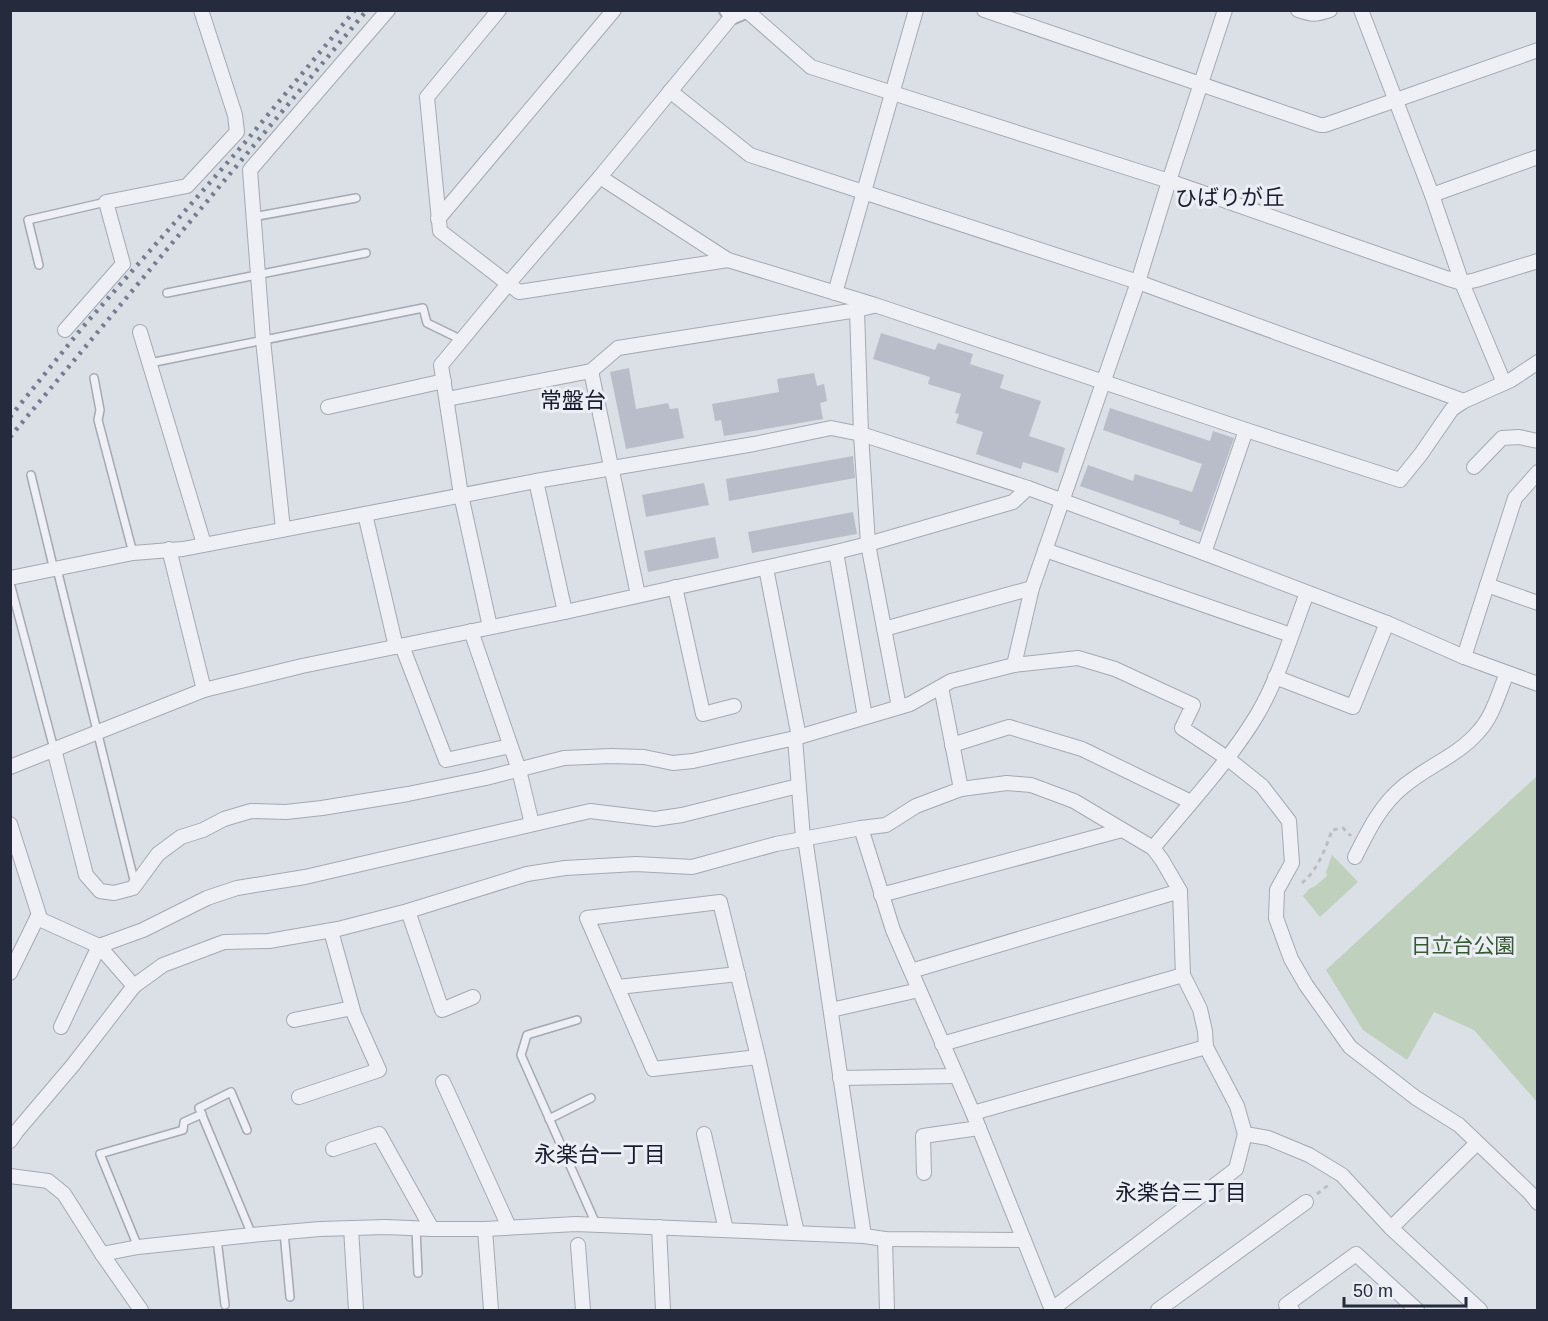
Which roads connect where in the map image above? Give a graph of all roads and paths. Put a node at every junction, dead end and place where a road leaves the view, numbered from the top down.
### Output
1 (201, 10) edge
2 (388, 10) edge
3 (499, 10) edge
4 (614, 10) edge
5 (916, 10) edge
6 (984, 10) edge
7 (1225, 10) edge
8 (1298, 10) edge
9 (1330, 10) edge
10 (1361, 10) edge
11 (738, 11) edge
12 (1538, 50) edge
13 (1200, 84) junction
14 (670, 91) junction
15 (893, 93) junction
16 (1396, 100) junction
17 (1538, 157) edge
18 (600, 177) junction
19 (1168, 181) junction
20 (864, 192) junction
21 (1432, 195) junction
22 (356, 198) dead end
23 (106, 202) junction
24 (254, 217) junction
25 (438, 219) junction
26 (366, 253) dead end
27 (728, 260) junction
28 (1538, 261) edge
29 (39, 265) dead end
30 (258, 275) junction
31 (1138, 282) junction
32 (1462, 283) junction
33 (508, 284) junction
34 (166, 293) dead end
35 (835, 293) junction
36 (875, 305) junction
37 (857, 310) junction
38 (65, 330) dead end
39 (140, 332) dead end
40 (263, 340) junction
41 (463, 340) junction
42 (1538, 362) edge
43 (150, 363) junction
44 (591, 371) junction
45 (94, 378) dead end
46 (444, 381) junction
47 (1104, 382) junction
48 (1504, 383) junction
49 (447, 399) junction
50 (1464, 401) junction
51 (328, 407) dead end
52 (1246, 430) junction
53 (861, 434) junction
54 (1538, 441) edge
55 (1474, 467) dead end
56 (612, 468) junction
57 (1538, 472) edge
58 (31, 475) dead end
59 (536, 481) junction
60 (1028, 488) junction
61 (461, 495) junction
62 (1062, 501) junction
63 (365, 514) junction
64 (283, 529) junction
65 (204, 544) junction
66 (868, 544) junction
67 (169, 549) junction
68 (1045, 549) junction
69 (836, 552) junction
70 (133, 553) junction
71 (1204, 553) junction
72 (766, 568) junction
73 (56, 569) junction
74 (10, 578) edge
75 (10, 583) edge
76 (1487, 585) junction
77 (675, 587) junction
78 (1032, 588) junction
79 (1307, 592) junction
80 (638, 595) junction
81 (1538, 603) edge
82 (565, 612) junction
83 (1387, 623) junction
84 (489, 627) junction
85 (884, 629) junction
86 (471, 631) junction
87 (1291, 635) junction
88 (399, 647) junction
89 (1464, 657) junction
90 (1014, 665) junction
91 (1507, 673) junction
92 (1275, 677) junction
93 (1538, 684) edge
94 (941, 687) junction
95 (204, 690) junction
96 (734, 706) dead end
97 (899, 707) junction
98 (865, 717) junction
99 (97, 732) junction
100 (797, 737) junction
101 (952, 745) junction
102 (510, 746) junction
103 (54, 749) junction
104 (1227, 758) junction
105 (10, 766) edge
106 (519, 770) junction
107 (798, 786) junction
108 (961, 789) junction
109 (1191, 802) junction
110 (10, 824) edge
111 (532, 824) junction
112 (861, 828) junction
113 (1122, 830) junction
114 (804, 838) junction
115 (1153, 848) junction
116 (1358, 851) joint
117 (1302, 884) dead end
118 (136, 885) junction
119 (1180, 891) junction
120 (881, 895) junction
121 (408, 911) junction
122 (37, 918) junction
123 (331, 931) junction
124 (99, 946) junction
125 (911, 971) junction
126 (10, 973) edge
127 (738, 974) junction
128 (1183, 975) junction
129 (134, 986) junction
130 (618, 987) junction
131 (919, 990) junction
132 (473, 997) dead end
133 (352, 1008) junction
134 (831, 1010) junction
135 (294, 1020) dead end
136 (577, 1020) dead end
137 (61, 1027) dead end
138 (942, 1044) junction
139 (1206, 1047) junction
140 (758, 1057) junction
141 (956, 1076) junction
142 (840, 1078) junction
143 (443, 1082) dead end
144 (299, 1097) dead end
145 (591, 1098) dead end
146 (973, 1113) junction
147 (202, 1114) junction
148 (549, 1119) junction
149 (979, 1128) junction
150 (247, 1130) dead end
151 (704, 1134) dead end
152 (1245, 1134) junction
153 (10, 1141) edge
154 (1477, 1143) junction
155 (333, 1149) dead end
156 (924, 1173) dead end
157 (1342, 1175) junction
158 (10, 1176) edge
159 (1306, 1202) joint
160 (1538, 1203) edge
161 (596, 1224) junction
162 (509, 1227) junction
163 (659, 1227) junction
164 (351, 1228) junction
165 (1391, 1228) junction
166 (416, 1229) junction
167 (432, 1229) junction
168 (485, 1229) junction
169 (726, 1230) junction
170 (285, 1232) junction
171 (797, 1233) junction
172 (252, 1235) junction
173 (864, 1236) junction
174 (217, 1239) junction
175 (885, 1239) junction
176 (1024, 1240) junction
177 (578, 1245) dead end
178 (138, 1247) junction
179 (102, 1254) junction
180 (418, 1273) dead end
181 (290, 1297) dead end
182 (225, 1305) dead end
183 (1052, 1310) edge
184 (141, 1311) edge
185 (356, 1311) edge
186 (491, 1311) edge
187 (583, 1311) edge
188 (663, 1311) edge
189 (886, 1311) edge
190 (1158, 1311) edge
191 (1292, 1311) edge
192 (1417, 1311) edge
193 (1480, 1311) edge

1 - 23 street
2 - 24 street
3 - 25 street
4 - 25 street
5 - 15 street
6 - 13 street
7 - 13 street
8 - 9 street
10 - 16 street
11 - 14 street
11 - 15 street
12 - 16 street
13 - 16 street
13 - 19 street
14 - 18 street
14 - 20 street
15 - 19 street
15 - 20 street
16 - 21 street
17 - 21 street
18 - 27 street
18 - 33 street
19 - 31 street
19 - 32 street
20 - 31 street
20 - 35 street
21 - 32 street
22 - 24 lane
23 - 29 lane
23 - 38 street
24 - 30 street
25 - 33 street
26 - 30 lane
27 - 33 street
27 - 35 street
28 - 32 street
30 - 34 lane
30 - 40 street
31 - 47 street
31 - 50 street
32 - 48 street
33 - 41 street
35 - 36 street
36 - 37 street
36 - 47 street
37 - 44 street
37 - 53 street
39 - 43 street
40 - 41 lane
40 - 43 lane
40 - 64 street
41 - 46 street
42 - 48 street
43 - 65 street
44 - 49 street
44 - 56 street
45 - 70 lane
46 - 49 street
46 - 51 street
47 - 52 street
47 - 62 street
48 - 50 street
49 - 61 street
50 - 52 street
52 - 71 street
53 - 56 street
53 - 60 street
53 - 66 street
54 - 55 street
56 - 59 street
56 - 80 street
57 - 76 street
58 - 73 lane
59 - 61 street
59 - 82 street
60 - 62 street
60 - 66 street
61 - 63 street
61 - 84 street
62 - 68 street
62 - 71 street
63 - 64 street
63 - 88 street
64 - 65 street
65 - 67 street
66 - 69 street
66 - 85 street
67 - 70 street
67 - 95 street
68 - 78 street
68 - 87 street
69 - 72 street
69 - 98 street
70 - 73 street
71 - 79 street
72 - 77 street
72 - 100 street
73 - 74 street
73 - 99 lane
75 - 103 lane
76 - 81 street
76 - 89 street
77 - 80 street
77 - 96 street
78 - 85 street
78 - 90 street
79 - 83 street
79 - 87 street
80 - 82 street
82 - 84 street
83 - 89 street
83 - 92 street
84 - 86 street
85 - 97 street
86 - 88 street
86 - 102 street
87 - 92 street
88 - 95 street
88 - 102 street
89 - 91 street
90 - 94 street
90 - 104 street
91 - 93 street
91 - 116 street
92 - 104 street
94 - 97 street
94 - 101 street
95 - 99 street
97 - 98 street
98 - 100 street
99 - 103 street
99 - 118 lane
100 - 106 street
100 - 107 street
101 - 108 street
101 - 109 street
102 - 106 street
103 - 105 street
103 - 118 street
104 - 109 street
104 - 154 street
106 - 111 street
106 - 118 street
107 - 111 street
107 - 114 street
108 - 112 street
108 - 113 street
109 - 115 street
110 - 122 street
111 - 124 street
112 - 114 street
112 - 120 street
113 - 115 street
113 - 120 street
114 - 121 street
114 - 134 street
115 - 119 street
116 - 117 path
119 - 125 street
119 - 128 street
120 - 125 street
121 - 123 street
121 - 132 street
122 - 124 street
122 - 126 street
123 - 129 street
123 - 133 street
124 - 129 street
124 - 137 street
125 - 131 street
127 - 130 street
127 - 130 street
127 - 140 street
128 - 138 street
128 - 139 street
129 - 153 street
130 - 140 street
131 - 134 street
131 - 138 street
133 - 135 street
133 - 144 street
134 - 142 street
136 - 148 lane
138 - 141 street
139 - 146 street
139 - 152 street
140 - 171 street
141 - 142 street
141 - 146 street
142 - 173 street
143 - 162 street
145 - 148 lane
146 - 149 street
147 - 150 lane
147 - 172 lane
147 - 178 lane
148 - 161 lane
149 - 156 street
149 - 176 street
151 - 169 street
152 - 157 street
152 - 183 street
154 - 160 street
154 - 165 street
155 - 167 street
157 - 159 path
157 - 165 street
158 - 179 street
159 - 190 street
161 - 162 street
161 - 163 street
162 - 168 street
163 - 169 street
163 - 188 street
164 - 166 street
164 - 170 street
164 - 185 street
165 - 193 street
166 - 167 street
166 - 180 lane
167 - 168 street
168 - 186 street
169 - 171 street
170 - 172 street
170 - 181 lane
171 - 173 street
172 - 174 street
173 - 175 street
174 - 178 street
174 - 182 lane
175 - 176 street
175 - 189 street
176 - 183 street
177 - 187 street
178 - 179 street
179 - 184 street
191 - 192 street

